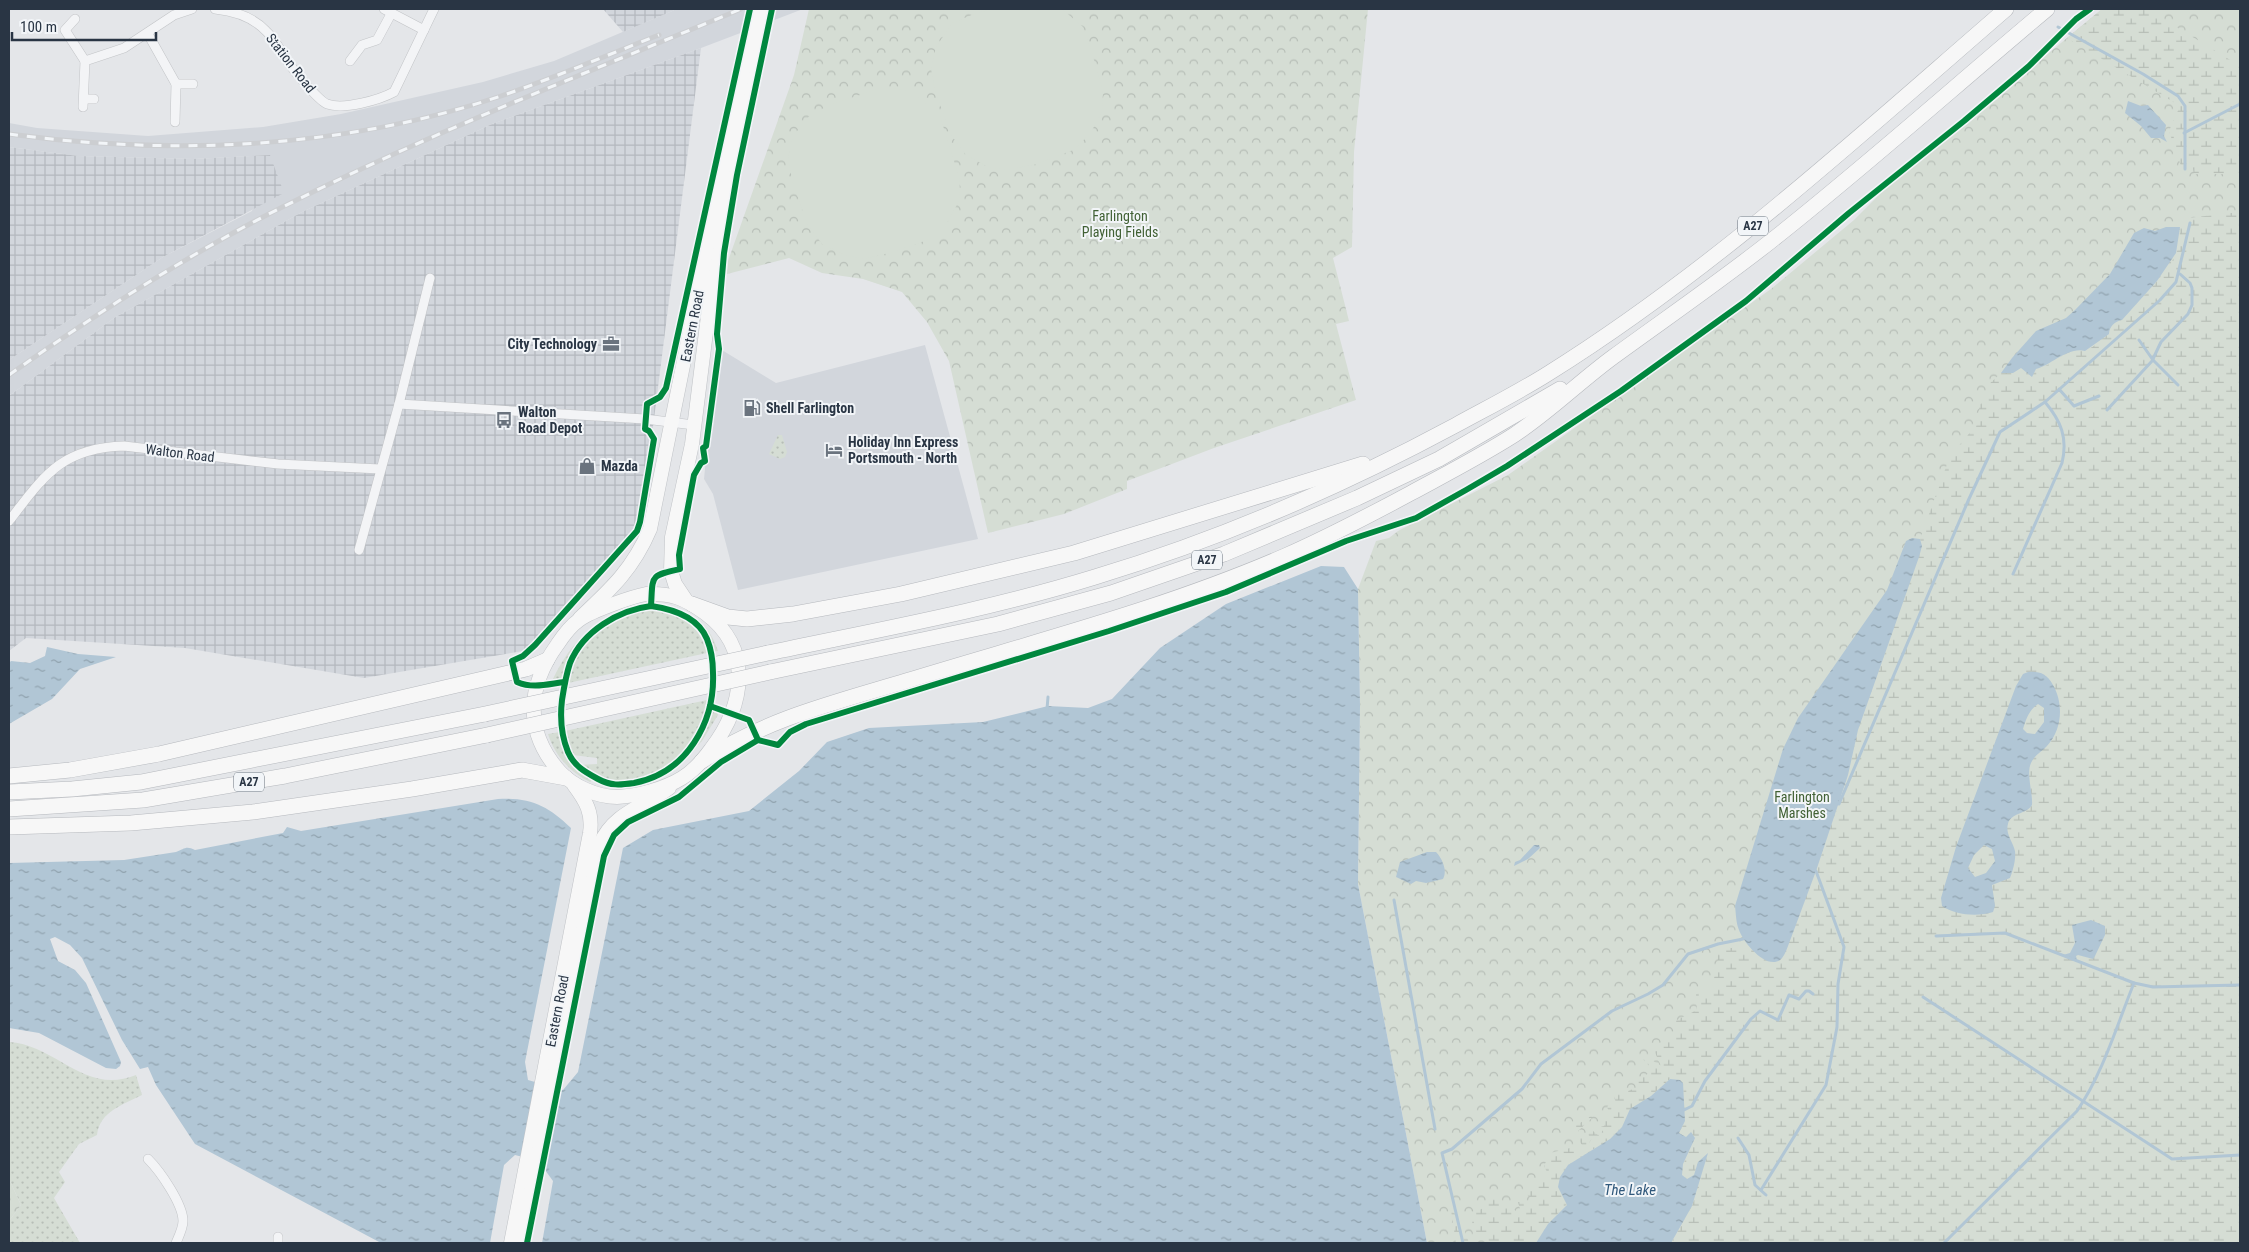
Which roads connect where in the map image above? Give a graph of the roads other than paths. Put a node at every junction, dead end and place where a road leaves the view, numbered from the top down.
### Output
1 (192, 9) edge
2 (215, 9) edge
3 (434, 9) edge
4 (2006, 9) edge
5 (2046, 9) edge
6 (760, 10) edge
7 (387, 11) edge
8 (75, 19) dead end
9 (424, 30) junction
10 (148, 34) junction
11 (85, 61) junction
12 (350, 61) dead end
13 (176, 84) junction
14 (193, 84) dead end
15 (94, 99) dead end
16 (175, 122) dead end
17 (430, 278) dead end
18 (1610, 359) junction
19 (399, 404) junction
20 (673, 422) junction
21 (694, 425) junction
22 (1409, 450) junction
23 (380, 469) junction
24 (9, 521) edge
25 (359, 550) dead end
26 (689, 601) junction
27 (580, 618) junction
28 (547, 660) junction
29 (702, 761) junction
30 (9, 776) edge
31 (682, 778) junction
32 (569, 780) junction
33 (9, 792) edge
34 (9, 809) edge
35 (9, 827) edge
36 (558, 1028) junction
37 (148, 1159) dead end
38 (526, 1192) junction
39 (176, 1243) edge
40 (510, 1243) edge
41 (521, 1243) edge

1 - 10 street
2 - 9 street, Station Road
3 - 9 street, Station Road
4 - 22 highway, A27
5 - 18 highway, A27
6 - 20 main road, Eastern Road
6 - 21 main road, Eastern Road
7 - 9 street
7 - 12 street
8 - 11 street
10 - 11 street
10 - 13 street
11 - 15 street
13 - 14 street
13 - 16 street
17 - 19 street
18 - 29 highway
18 - 34 highway, A27, bridge
19 - 20 street
19 - 23 street
20 - 21 street
20 - 27 main road, Eastern Road
21 - 26 main road, Eastern Road
22 - 26 highway
22 - 33 highway, A27, bridge
23 - 24 street, Walton Road
23 - 25 street
26 - 27 main road
26 - 29 main road, Eastern Road
27 - 28 main road, Eastern Road
28 - 30 highway
28 - 32 main road, Eastern Road
29 - 31 main road, Eastern Road
31 - 32 main road
31 - 36 main road, Eastern Road
32 - 35 highway
32 - 36 main road, Eastern Road
36 - 38 main road, Eastern Road
37 - 39 street
38 - 40 main road, Eastern Road
38 - 41 main road, Eastern Road

